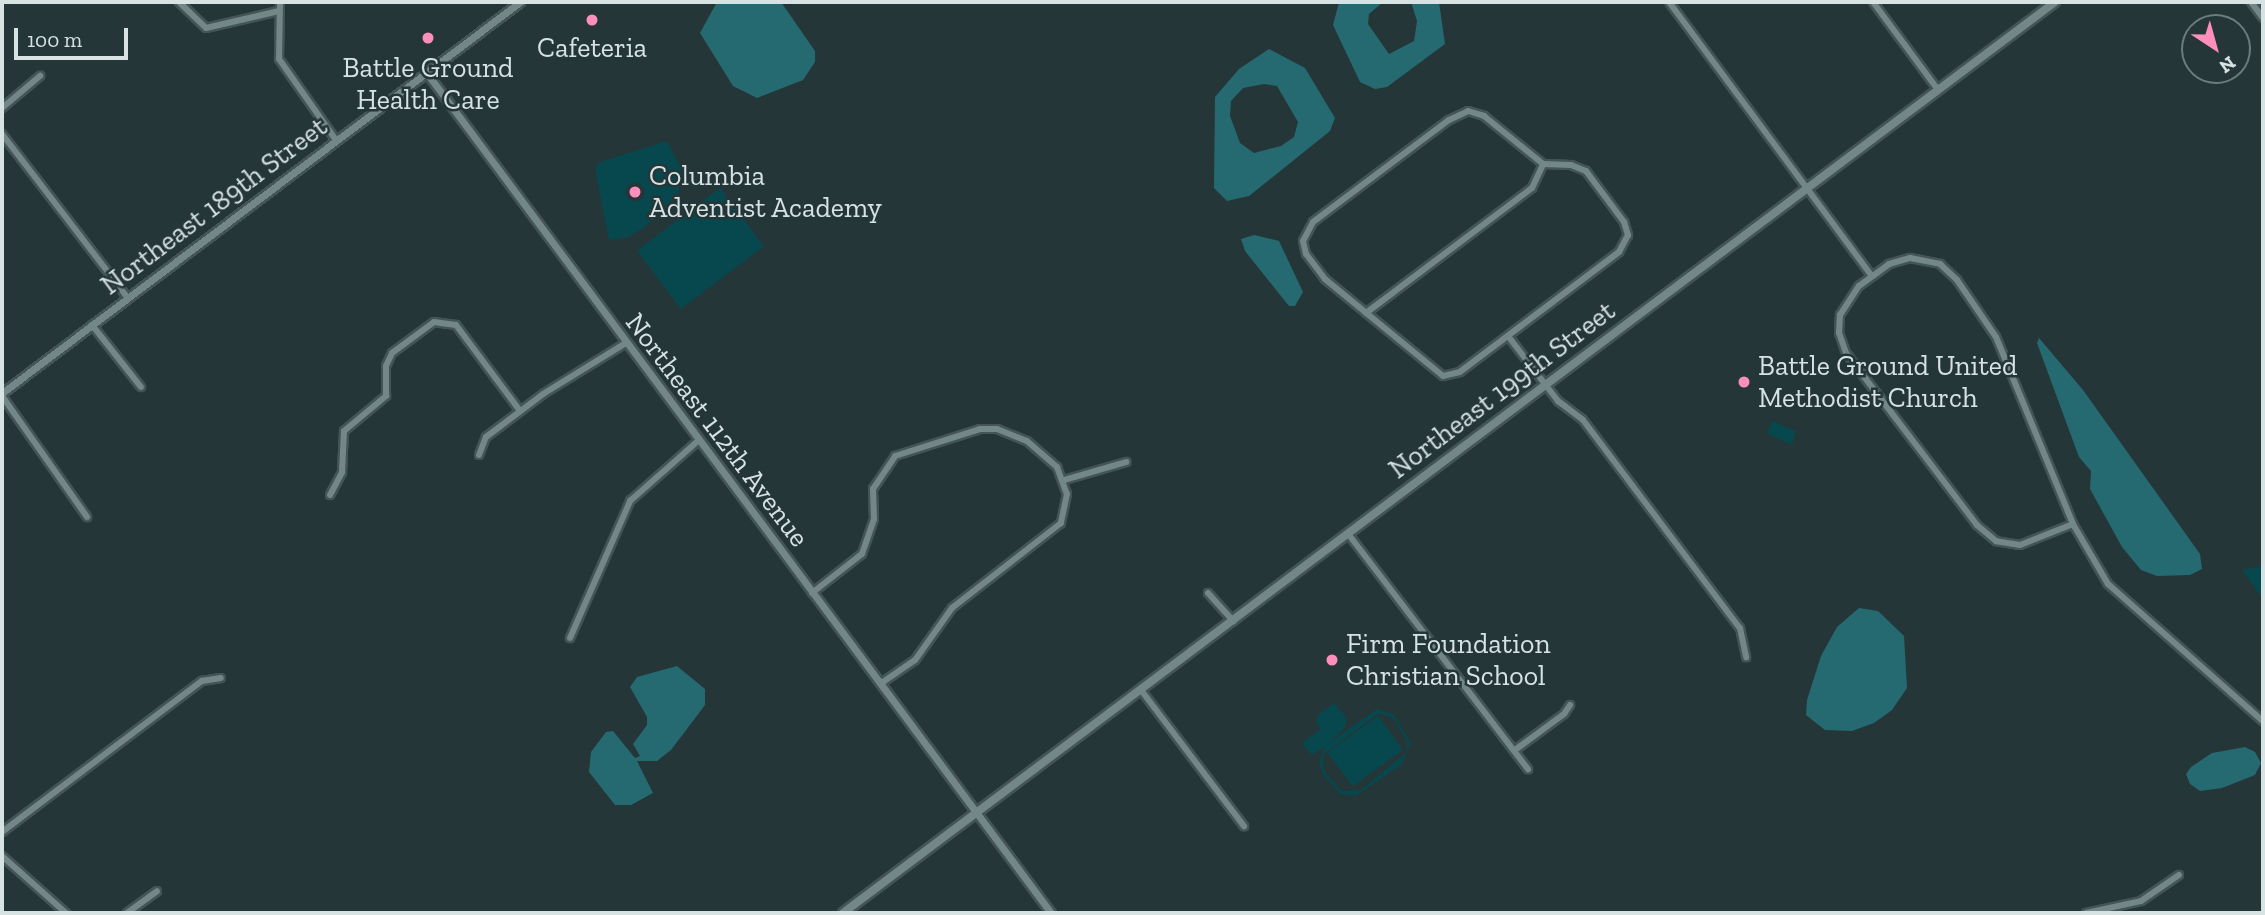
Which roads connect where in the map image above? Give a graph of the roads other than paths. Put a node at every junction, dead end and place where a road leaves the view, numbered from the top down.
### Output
1 (179, 2) edge
2 (281, 2) edge
3 (520, 2) edge
4 (1669, 2) edge
5 (1873, 2) edge
6 (2055, 2) edge
7 (2251, 2) edge
8 (279, 11) junction
9 (2263, 18) edge
10 (426, 72) junction
11 (40, 76) dead end
12 (1938, 89) junction
13 (2, 108) edge
14 (2, 134) edge
15 (335, 140) junction
16 (1543, 164) junction
17 (1806, 188) junction
18 (1872, 276) junction
19 (128, 298) junction
20 (1366, 313) junction
21 (93, 325) junction
22 (1508, 335) junction
23 (626, 343) junction
24 (1546, 385) junction
25 (141, 387) dead end
26 (2, 395) edge
27 (520, 411) junction
28 (699, 440) junction
29 (479, 455) dead end
30 (1126, 462) dead end
31 (1064, 480) junction
32 (330, 495) dead end
33 (87, 517) dead end
34 (2073, 524) junction
35 (1349, 534) junction
36 (812, 593) junction
37 (1208, 593) dead end
38 (1233, 621) junction
39 (570, 638) dead end
40 (1746, 657) dead end
41 (221, 678) dead end
42 (880, 684) junction
43 (1141, 690) junction
44 (1570, 705) dead end
45 (2263, 721) edge
46 (1515, 750) junction
47 (1528, 769) dead end
48 (975, 813) junction
49 (1244, 826) dead end
50 (2, 832) edge
51 (2, 856) edge
52 (2179, 875) dead end
53 (157, 891) dead end
54 (66, 913) edge
55 (127, 913) edge
56 (843, 913) edge
57 (1051, 913) edge
58 (2087, 913) edge

1 - 8 street
2 - 8 street
3 - 10 street, Northeast 189th Street
4 - 17 street
5 - 12 street
6 - 12 main road, Northeast 199th Street
7 - 9 street
8 - 15 street
10 - 15 street, Northeast 189th Street
10 - 23 street, Northeast 112th Avenue
11 - 13 street
12 - 17 main road, Northeast 199th Street
14 - 19 street
15 - 19 street, Northeast 189th Street
16 - 20 street
16 - 20 street
16 - 22 street
17 - 18 street
17 - 24 main road, Northeast 199th Street
18 - 34 street
18 - 34 street
19 - 21 street, Northeast 189th Street
20 - 22 street
21 - 25 street
21 - 26 street, Northeast 189th Street
22 - 24 street
23 - 27 street
23 - 28 street, Northeast 112th Avenue
24 - 35 main road, Northeast 199th Street
24 - 40 street
26 - 33 street
27 - 29 street
27 - 32 street
28 - 36 street, Northeast 112th Avenue
28 - 39 street
30 - 31 street
31 - 36 street
31 - 42 street
34 - 45 street
35 - 38 main road, Northeast 199th Street
35 - 46 street
36 - 42 street, Northeast 112th Avenue
37 - 38 street
38 - 43 main road, Northeast 199th Street
41 - 50 street
42 - 48 street, Northeast 112th Avenue
43 - 48 main road, Northeast 199th Street
43 - 49 street
44 - 46 street
46 - 47 street
48 - 56 main road, Northeast 199th Street
48 - 57 street, Northeast 112th Avenue
51 - 54 street
52 - 58 street
53 - 55 street

